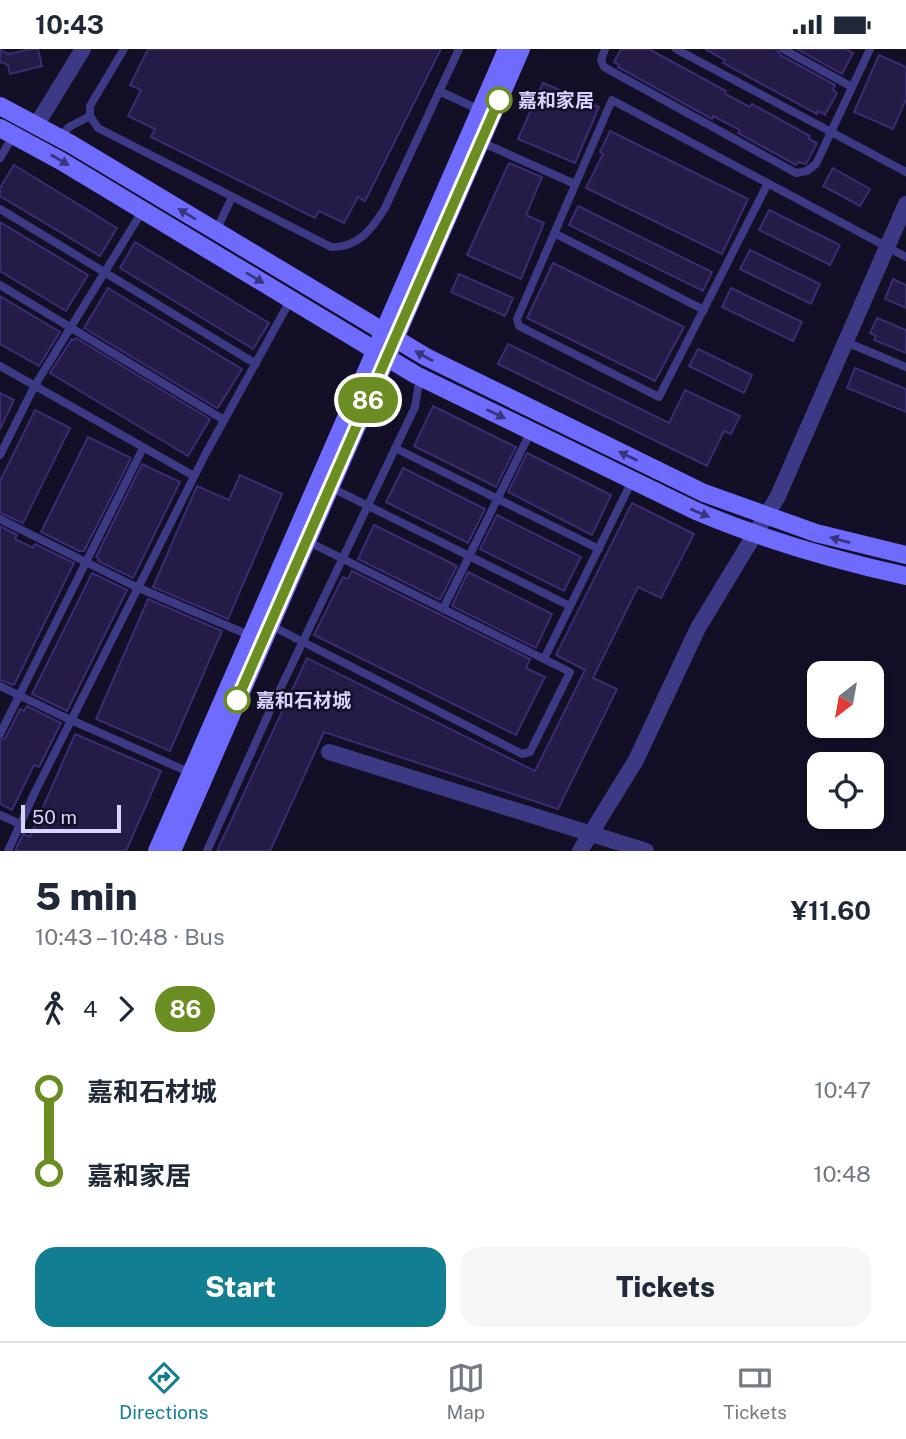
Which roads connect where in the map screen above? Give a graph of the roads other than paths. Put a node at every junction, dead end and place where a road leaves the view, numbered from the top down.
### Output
1 (83, 49) edge
2 (124, 49) edge
3 (459, 49) edge
4 (507, 49) edge
5 (521, 49) edge
6 (605, 49) edge
7 (676, 49) edge
8 (783, 49) edge
9 (870, 49) edge
10 (852, 87) junction
11 (439, 91) junction
12 (0, 106) edge
13 (480, 110) junction
14 (90, 116) junction
15 (37, 124) junction
16 (7, 132) edge
17 (831, 132) junction
18 (60, 137) junction
19 (481, 142) junction
20 (0, 158) edge
21 (906, 172) edge
22 (768, 183) junction
23 (575, 184) junction
24 (232, 197) junction
25 (906, 204) edge
26 (0, 209) edge
27 (143, 211) junction
28 (216, 231) junction
29 (554, 233) junction
30 (887, 247) junction
31 (906, 257) edge
32 (105, 273) junction
33 (0, 285) edge
34 (291, 299) junction
35 (704, 310) junction
36 (71, 327) junction
37 (389, 335) junction
38 (846, 342) junction
39 (381, 354) junction
40 (256, 364) junction
41 (0, 366) edge
42 (906, 367) edge
43 (420, 376) junction
44 (34, 387) junction
45 (224, 420) junction
46 (531, 431) junction
47 (143, 448) junction
48 (395, 448) junction
49 (0, 455) edge
50 (194, 476) junction
51 (632, 481) junction
52 (330, 487) junction
53 (498, 498) junction
54 (368, 505) junction
55 (766, 517) junction
56 (0, 519) edge
57 (755, 535) junction
58 (307, 541) junction
59 (599, 548) junction
60 (906, 555) edge
61 (469, 556) junction
62 (342, 559) junction
63 (85, 561) junction
64 (906, 576) edge
65 (139, 587) junction
66 (570, 606) junction
67 (443, 609) junction
68 (270, 625) junction
69 (251, 636) junction
70 (303, 642) junction
71 (544, 659) junction
72 (0, 685) edge
73 (19, 695) junction
74 (71, 720) junction
75 (0, 734) edge
76 (329, 752) dead end
77 (191, 773) junction
78 (0, 815) edge
79 (20, 824) junction
80 (590, 834) junction
81 (8, 851) edge
82 (157, 851) edge
83 (172, 851) edge
84 (207, 851) edge
85 (580, 851) edge
86 (646, 851) edge

1 - 15 street
2 - 14 lane
3 - 11 lane
4 - 13 street
5 - 19 street
6 - 17 lane
7 - 17 lane
8 - 10 lane
9 - 10 lane
10 - 17 lane
11 - 13 lane
11 - 24 lane
12 - 15 street
13 - 37 street
14 - 18 lane
14 - 24 lane
15 - 18 street
16 - 20 lane
16 -> 27 street
17 - 21 lane
28 -> 18 street
19 - 23 lane
19 - 37 street
22 - 23 lane
22 - 30 lane
22 - 35 lane
23 - 29 lane
24 - 28 lane
25 - 30 street
26 - 32 lane
27 - 32 lane
27 -> 34 street
28 - 37 street
29 - 35 lane
29 - 35 lane
30 - 31 lane
30 - 38 street
32 - 36 lane
32 - 40 lane
33 - 36 lane
34 - 39 street
34 - 40 lane
36 - 44 lane
36 - 45 lane
37 - 39 street
55 -> 37 street
38 - 42 lane
38 - 55 street
39 - 43 street
39 - 52 street
39 - 69 street
40 - 45 lane
41 - 44 lane
43 -> 46 street
43 - 48 lane
44 - 47 lane
44 - 49 lane
45 - 50 lane
46 - 51 street
46 - 53 lane
47 - 50 lane
47 - 63 lane
48 - 53 lane
48 - 54 lane
50 - 65 lane
51 -> 57 street
51 - 59 lane
52 - 54 lane
52 - 58 street
53 - 59 lane
53 - 61 lane
54 - 61 lane
54 - 62 lane
55 - 57 street
60 -> 55 street
56 - 63 lane
57 - 64 street
57 - 80 street
58 - 62 lane
58 - 68 street
59 - 66 lane
61 - 66 lane
61 - 67 lane
62 - 67 lane
62 - 70 lane
63 - 65 lane
63 - 73 lane
65 - 69 lane
65 - 74 lane
66 - 71 lane
67 - 71 lane
68 - 70 lane
68 - 83 street
69 - 77 street
70 - 71 lane
70 - 84 lane
72 - 73 lane
73 - 74 lane
73 - 75 lane
74 - 77 lane
74 - 79 lane
76 - 80 street
77 - 82 street
78 - 79 lane
79 - 81 lane
80 - 85 street
80 - 86 street

